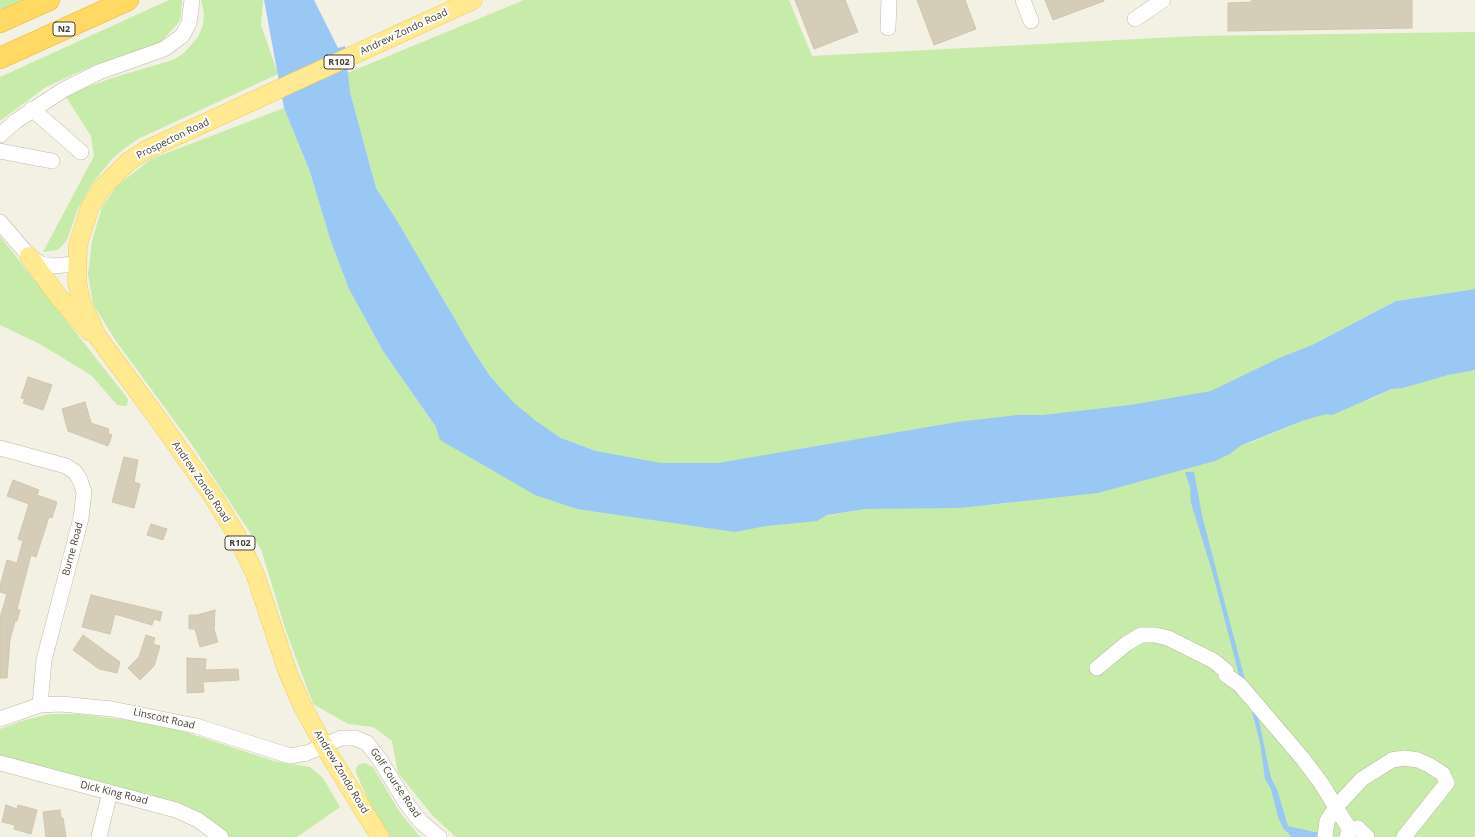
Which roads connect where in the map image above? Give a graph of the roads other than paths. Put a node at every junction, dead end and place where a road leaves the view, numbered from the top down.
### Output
1 (49, 0) edge
2 (128, 0) edge
3 (192, 0) edge
4 (888, 0) edge
5 (1023, 0) edge
6 (1163, 0) edge
7 (467, 3) edge
8 (1134, 19) dead end
9 (1031, 21) dead end
10 (0, 22) edge
11 (888, 28) dead end
12 (0, 58) edge
13 (32, 109) junction
14 (218, 117) joint
15 (0, 135) edge
16 (0, 151) edge
17 (81, 152) dead end
18 (52, 162) dead end
19 (0, 222) edge
20 (29, 256) junction
21 (76, 264) junction
22 (97, 336) junction
23 (0, 448) edge
24 (1097, 668) dead end
25 (40, 705) junction
26 (0, 719) edge
27 (324, 746) junction
28 (0, 763) edge
29 (110, 792) junction
30 (1336, 807) junction
31 (1349, 833) edge
32 (99, 837) edge
33 (221, 837) edge
34 (380, 837) edge
35 (439, 837) edge
36 (1325, 837) edge
37 (1368, 837) edge
38 (1404, 837) edge

1 - 10 highway
2 - 12 highway, N2
3 - 13 street
4 - 11 street
5 - 9 street
6 - 8 street
7 - 14 main road, Andrew Zondo Road / R102
13 - 15 street
13 - 17 street
14 - 21 main road, Prospecton Road / R102
16 - 18 street
19 - 20 street
20 - 21 street
20 - 22 main road
21 - 22 main road, Andrew Zondo Road / R102
22 - 27 main road, Andrew Zondo Road / R102
23 - 25 street, Burne Road
24 - 30 street
25 - 26 street, Linscott Road
25 - 27 street, Linscott Road
27 - 34 main road, Andrew Zondo Road / R102
27 - 35 street, Golf Course Road
28 - 29 street, Dick King Road
29 - 32 street
29 - 33 street, Dick King Road
30 - 31 street
30 - 36 street
30 - 38 street
31 - 37 street

